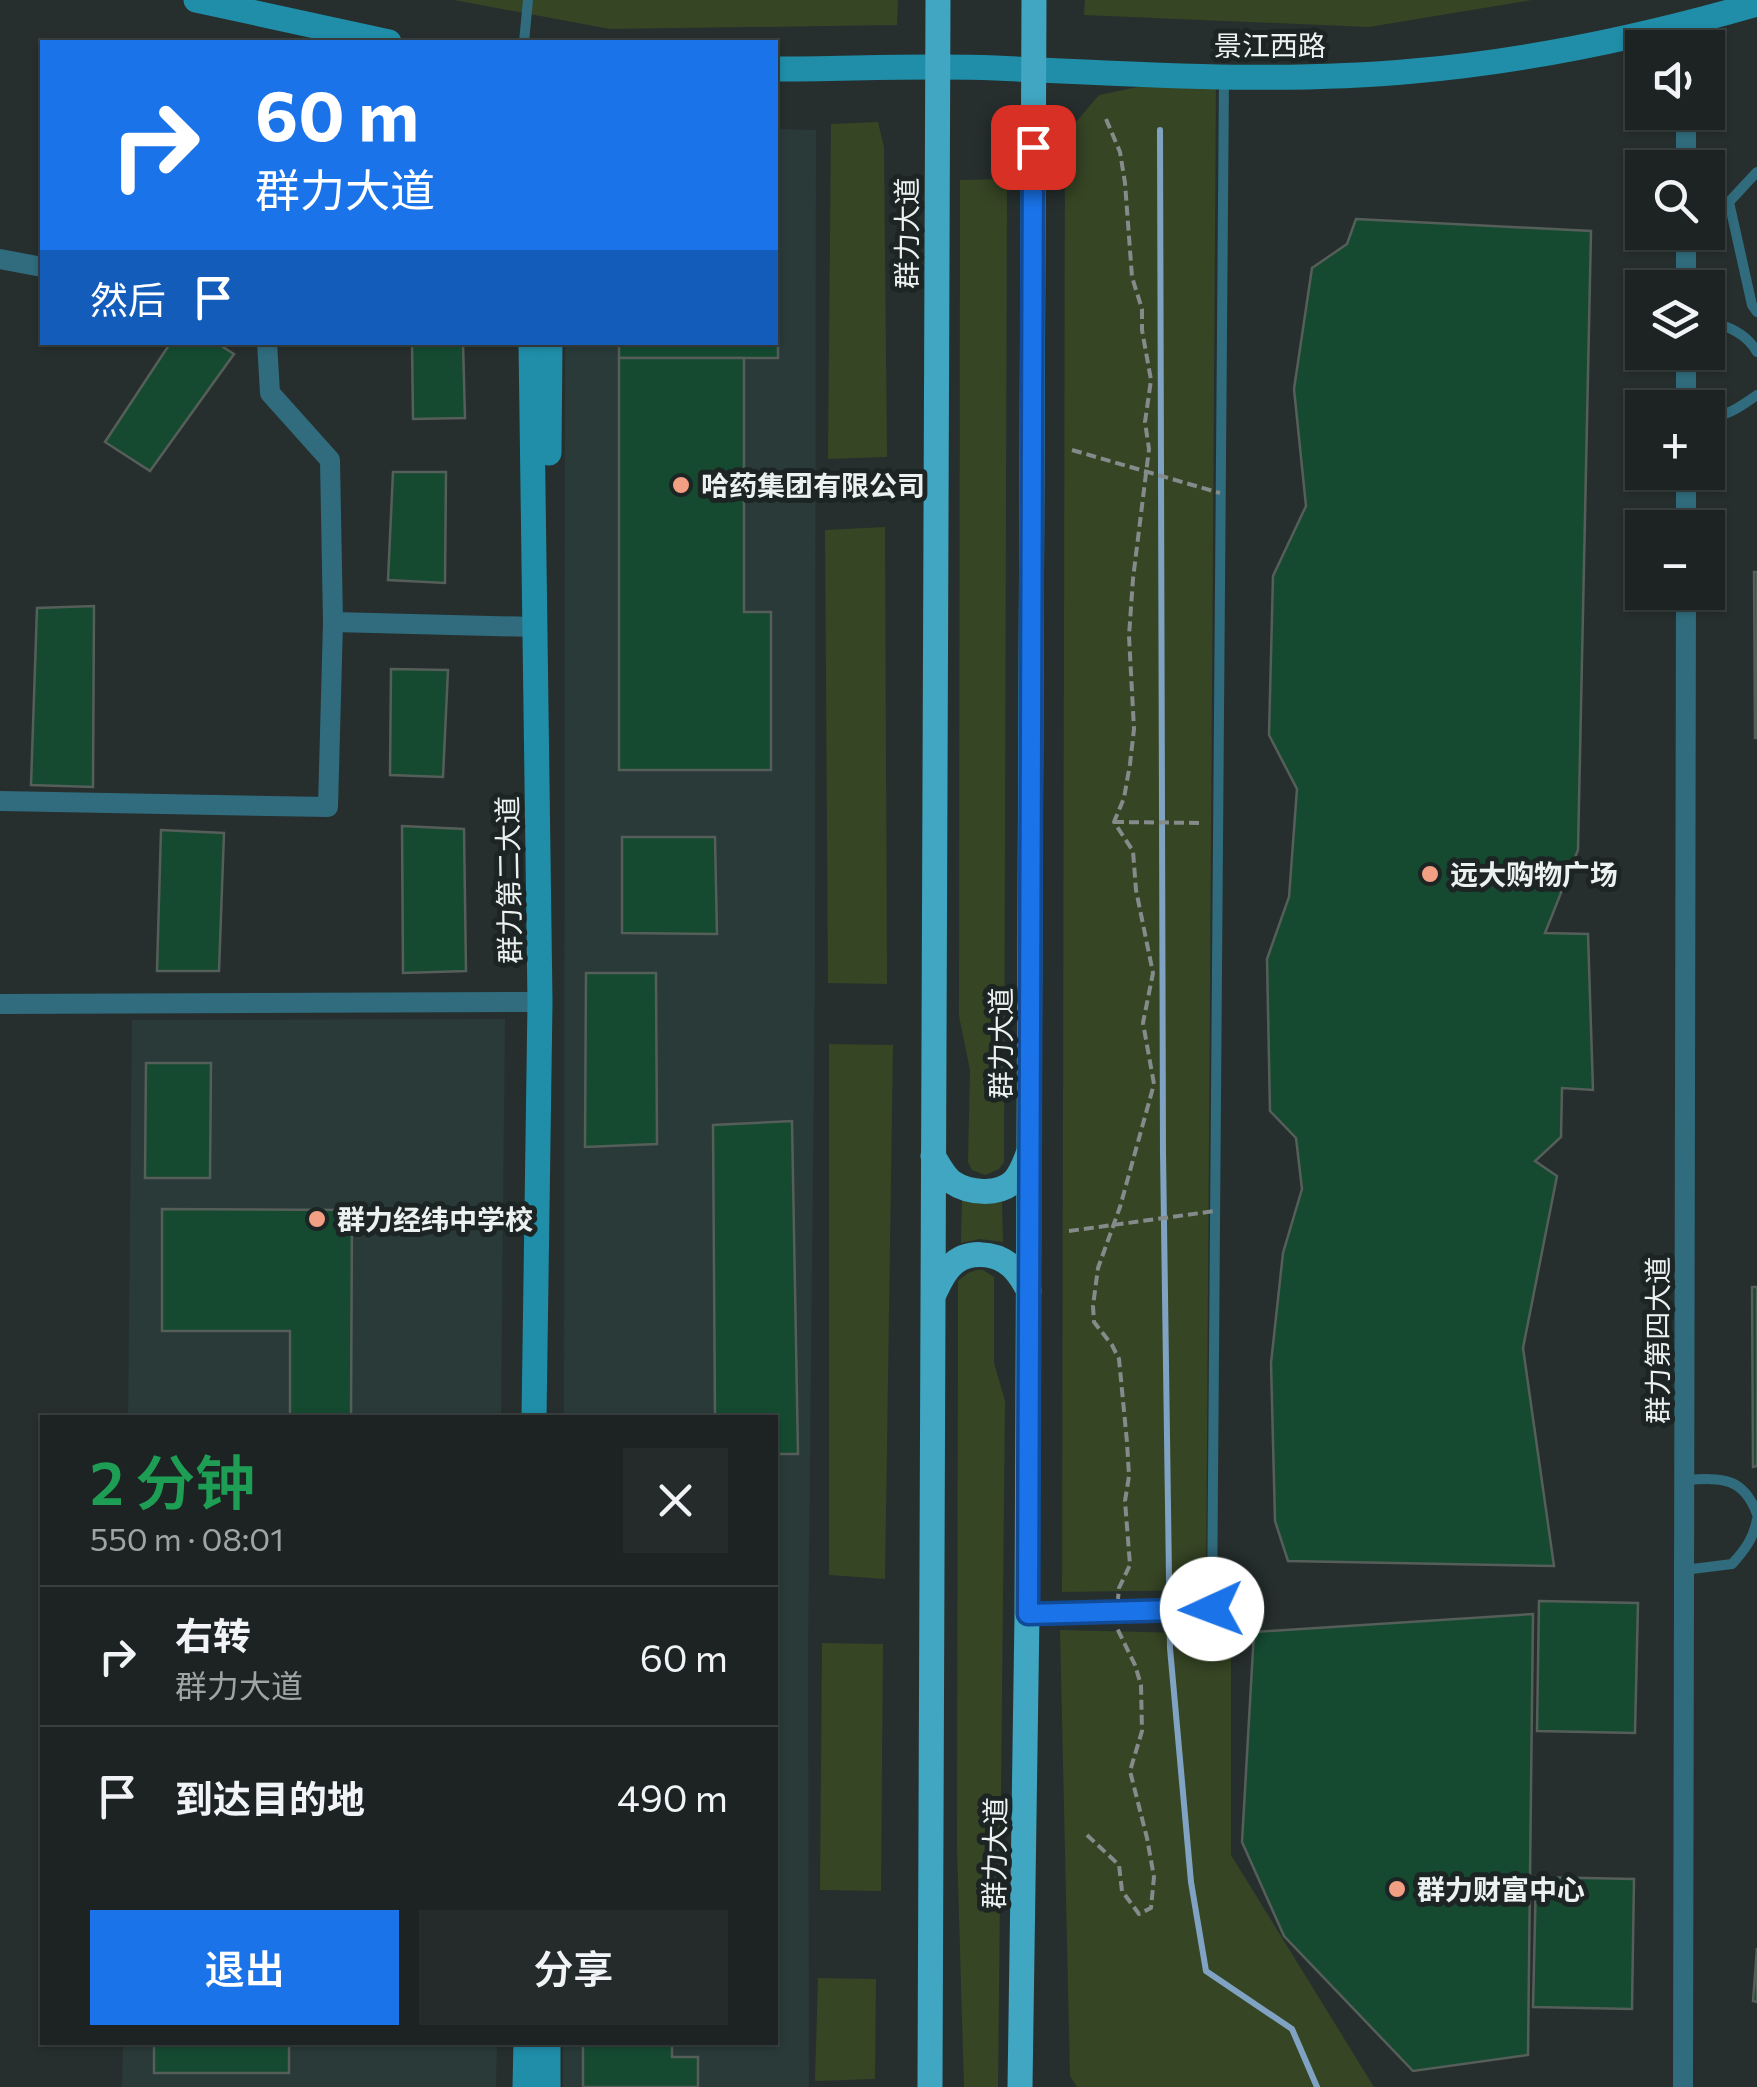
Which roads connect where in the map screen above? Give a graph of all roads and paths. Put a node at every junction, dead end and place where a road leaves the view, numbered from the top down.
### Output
1 (196, 0) edge
2 (528, 0) edge
3 (938, 0) edge
4 (1034, 0) edge
5 (1757, 4) edge
6 (1699, 30) edge
7 (380, 40) edge
8 (524, 40) edge
9 (1625, 43) edge
10 (936, 68) junction
11 (778, 69) edge
12 (1034, 70) junction
13 (1224, 76) junction
14 (1106, 119) dead end
15 (1757, 172) edge
16 (0, 259) edge
17 (40, 267) edge
18 (1757, 312) edge
19 (1725, 327) edge
20 (266, 345) edge
21 (531, 345) edge
22 (550, 345) edge
23 (1757, 352) edge
24 (1757, 395) edge
25 (1725, 415) edge
26 (1072, 450) dead end
27 (1220, 493) junction
28 (1686, 610) edge
29 (333, 622) junction
30 (534, 627) junction
31 (0, 801) edge
32 (1114, 822) junction
33 (1218, 823) junction
34 (540, 1002) junction
35 (0, 1004) edge
36 (1030, 1151) junction
37 (933, 1156) junction
38 (1215, 1211) junction
39 (1069, 1231) dead end
40 (1029, 1291) junction
41 (933, 1295) junction
42 (534, 1415) edge
43 (548, 1415) edge
44 (1684, 1480) junction
45 (1757, 1523) edge
46 (1684, 1570) junction
47 (1118, 1608) dead end
48 (1028, 1614) junction
49 (1116, 1627) dead end
50 (1087, 1835) dead end
51 (526, 2045) edge
52 (548, 2045) edge
53 (1021, 2086) edge
54 (525, 2087) edge
55 (548, 2087) edge
56 (930, 2087) edge
57 (1682, 2087) edge

1 - 7 main road
2 - 8 lane
3 - 10 main road, 群力大道
4 - 12 main road, 群力大道
5 - 6 main road, 景江西路
9 - 13 main road, 景江西路
10 - 11 main road, 景江西路
10 - 12 main road, 景江西路
10 - 37 main road, 群力大道
12 - 13 main road, 景江西路
12 - 36 main road, 群力大道
13 - 27 lane
14 - 32 path
15 - 18 lane
16 - 17 street
19 - 23 lane
20 - 29 street
21 - 30 main road, 群力第二大道
22 - 43 main road, 群力第二大道
24 - 25 lane
26 - 27 path, bridge
27 - 33 lane
28 - 44 street, 群力第四大道
29 - 30 street
29 - 31 street
30 - 34 main road, 群力第二大道
32 - 33 path
32 - 47 path
33 - 38 lane
34 - 35 street
34 - 42 main road, 群力第二大道
36 - 37 main road
36 - 40 main road, 群力大道
37 - 41 main road, 群力大道
38 - 39 path, bridge
38 - 48 lane, bridge
40 - 41 main road
40 - 48 main road, 群力大道
41 - 56 main road, 群力大道
44 - 45 lane
44 - 46 street, 群力第四大道
45 - 46 lane
46 - 57 street, 群力第四大道
48 - 53 main road, 群力大道
49 - 50 path
51 - 54 main road
52 - 55 main road

